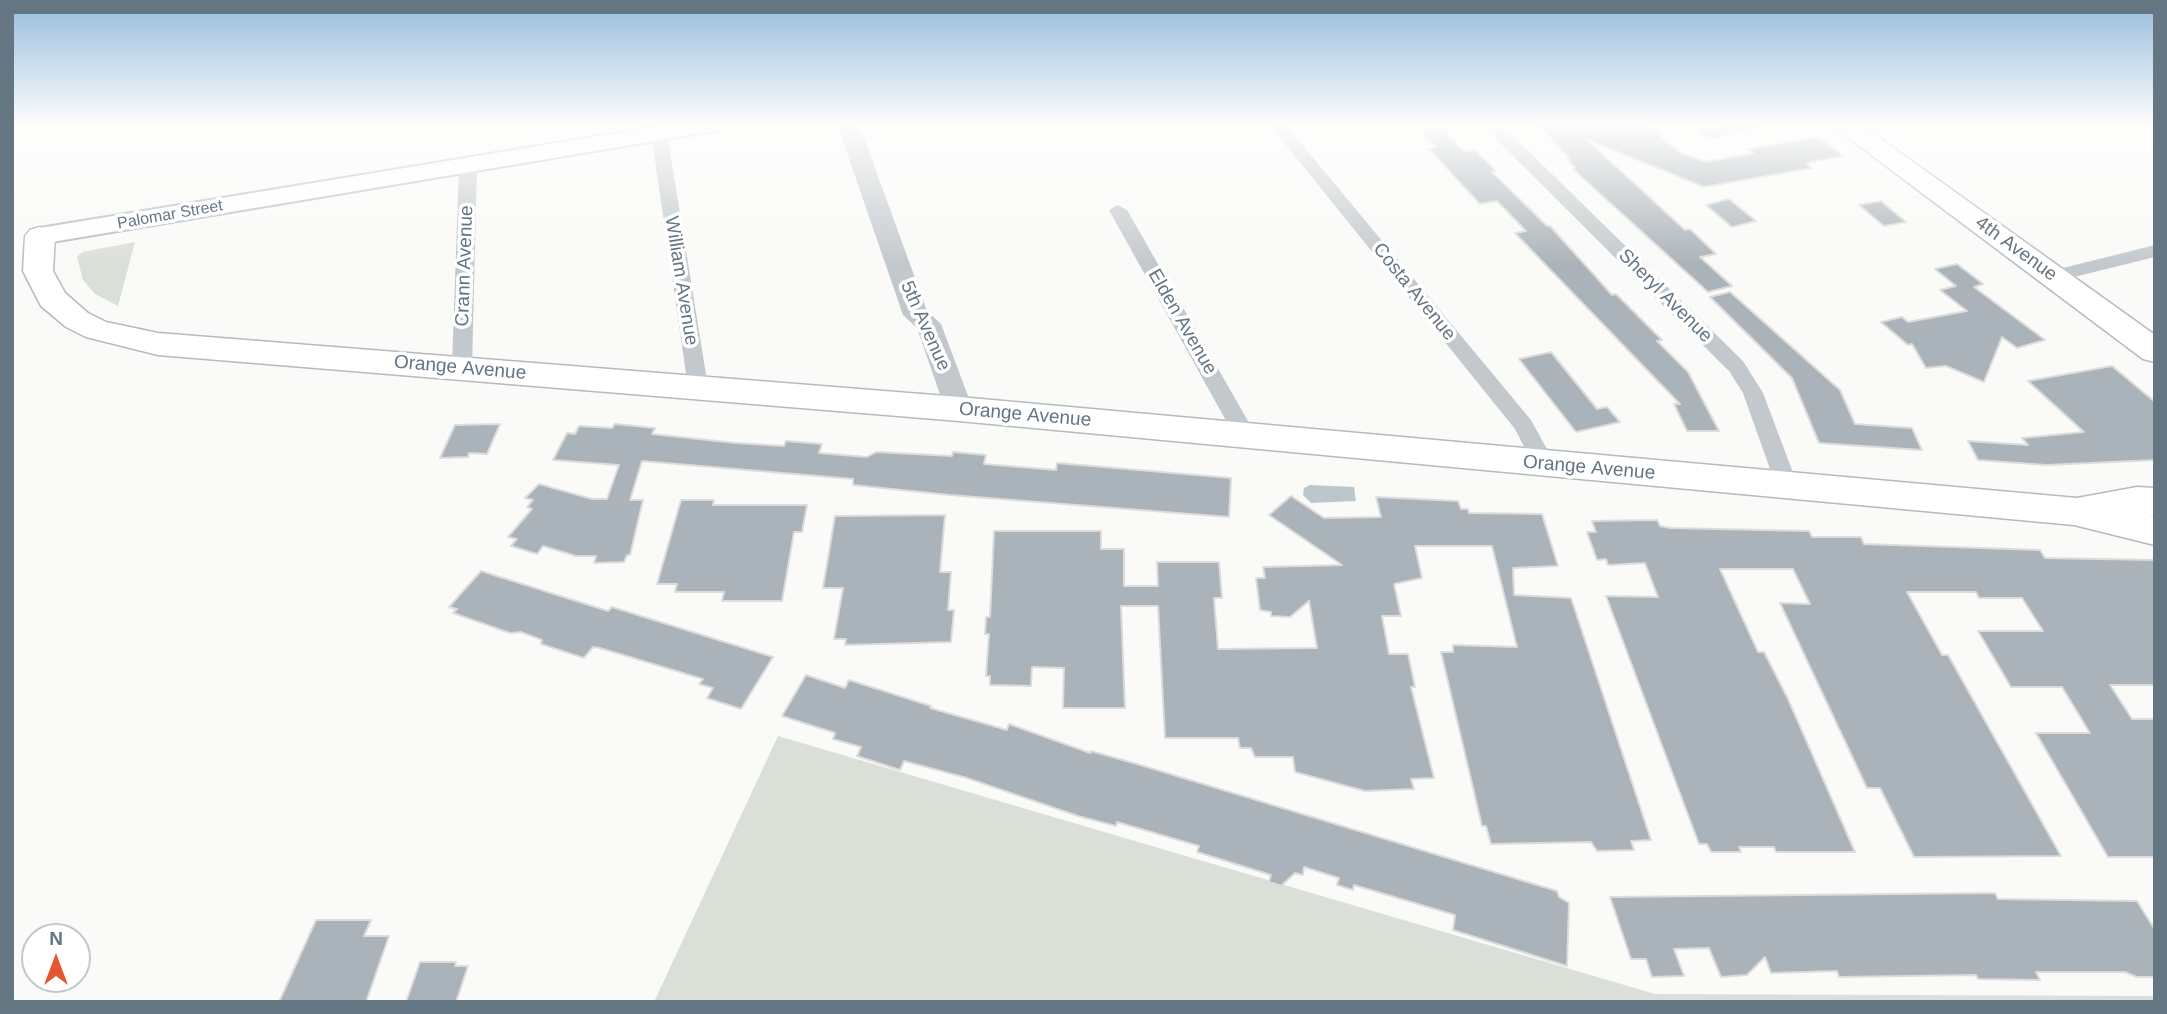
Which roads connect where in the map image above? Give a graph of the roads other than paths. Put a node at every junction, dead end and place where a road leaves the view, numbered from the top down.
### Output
1 (430, 171) edge
2 (468, 171) edge
3 (665, 171) edge
4 (865, 171) edge
5 (1317, 171) edge
6 (1538, 171) edge
7 (1909, 171) edge
8 (1118, 210) dead end
9 (22, 239) edge
10 (2155, 251) edge
11 (2054, 276) junction
12 (2155, 351) edge
13 (462, 367) junction
14 (698, 387) junction
15 (959, 409) junction
16 (1245, 435) junction
17 (1544, 464) junction
18 (1787, 486) junction
19 (2155, 502) edge
20 (2074, 511) junction
21 (2155, 531) edge

1 - 9 main road, Palomar Street
2 - 13 street, Crann Avenue
3 - 14 street, William Avenue
4 - 15 street, 5th Avenue
5 - 17 street, Costa Avenue
6 - 18 street, Sheryl Avenue
7 - 11 main road, 4th Avenue
8 - 16 street, Elden Avenue
9 - 13 main road, Orange Avenue
10 - 11 street
11 - 12 main road, 4th Avenue
13 - 14 main road, Orange Avenue
14 - 15 main road, Orange Avenue
15 - 16 main road, Orange Avenue
16 - 17 main road, Orange Avenue
17 - 18 main road, Orange Avenue
18 - 20 main road, Orange Avenue
19 - 20 main road, Orange Avenue
20 - 21 main road, Orange Avenue

